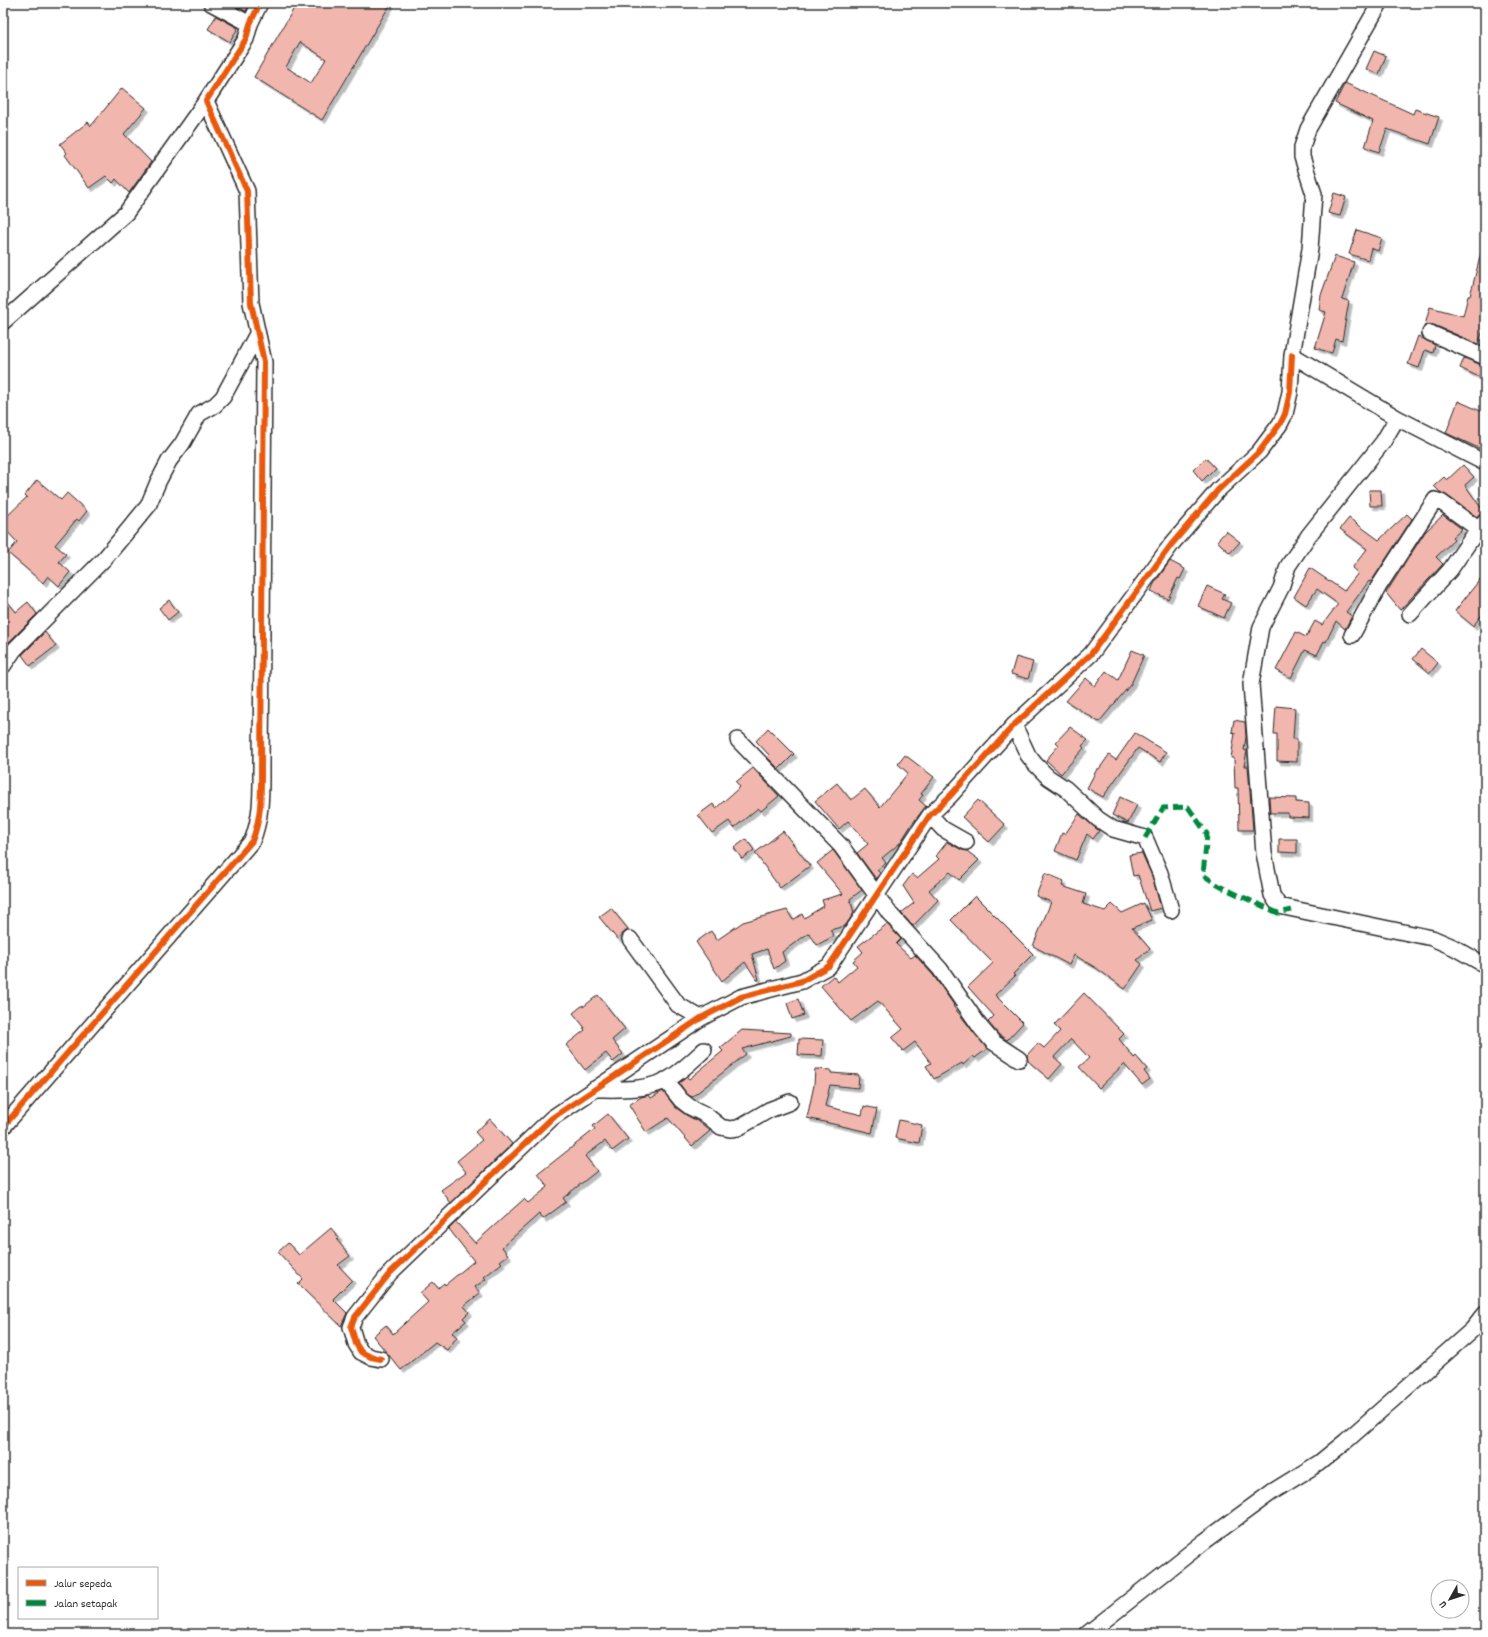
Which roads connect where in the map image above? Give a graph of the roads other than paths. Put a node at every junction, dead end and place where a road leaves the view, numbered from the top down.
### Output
1 (211, 3) edge
2 (260, 3) edge
3 (1380, 3) edge
4 (250, 24) junction
5 (206, 101) junction
6 (3, 322) edge
7 (1430, 333) dead end
8 (257, 334) junction
9 (1292, 355) junction
10 (1485, 357) edge
11 (1397, 418) junction
12 (1485, 463) edge
13 (1482, 525) edge
14 (1410, 614) dead end
15 (1352, 635) dead end
16 (3, 666) edge
17 (1014, 725) junction
18 (738, 740) dead end
19 (930, 815) junction
20 (966, 842) dead end
21 (876, 896) junction
22 (1171, 910) dead end
23 (630, 939) dead end
24 (1485, 965) edge
25 (701, 1018) junction
26 (704, 1050) dead end
27 (1019, 1059) dead end
28 (666, 1080) junction
29 (594, 1089) junction
30 (790, 1102) dead end
31 (3, 1127) edge
32 (1485, 1314) edge
33 (381, 1359) dead end
34 (1087, 1634) edge

1 - 4 street
2 - 4 street
3 - 9 street
4 - 5 street
5 - 6 street
5 - 8 street
7 - 10 street
8 - 16 street
8 - 31 street
9 - 11 street
9 - 17 street
11 - 12 street
11 - 24 street
13 - 14 street
13 - 15 street
17 - 19 street
17 - 22 street
18 - 21 street
19 - 20 street
19 - 21 street
21 - 25 street
21 - 27 street
23 - 25 street
25 - 29 street
26 - 28 street
28 - 29 street
28 - 30 street
29 - 33 street
32 - 34 street

